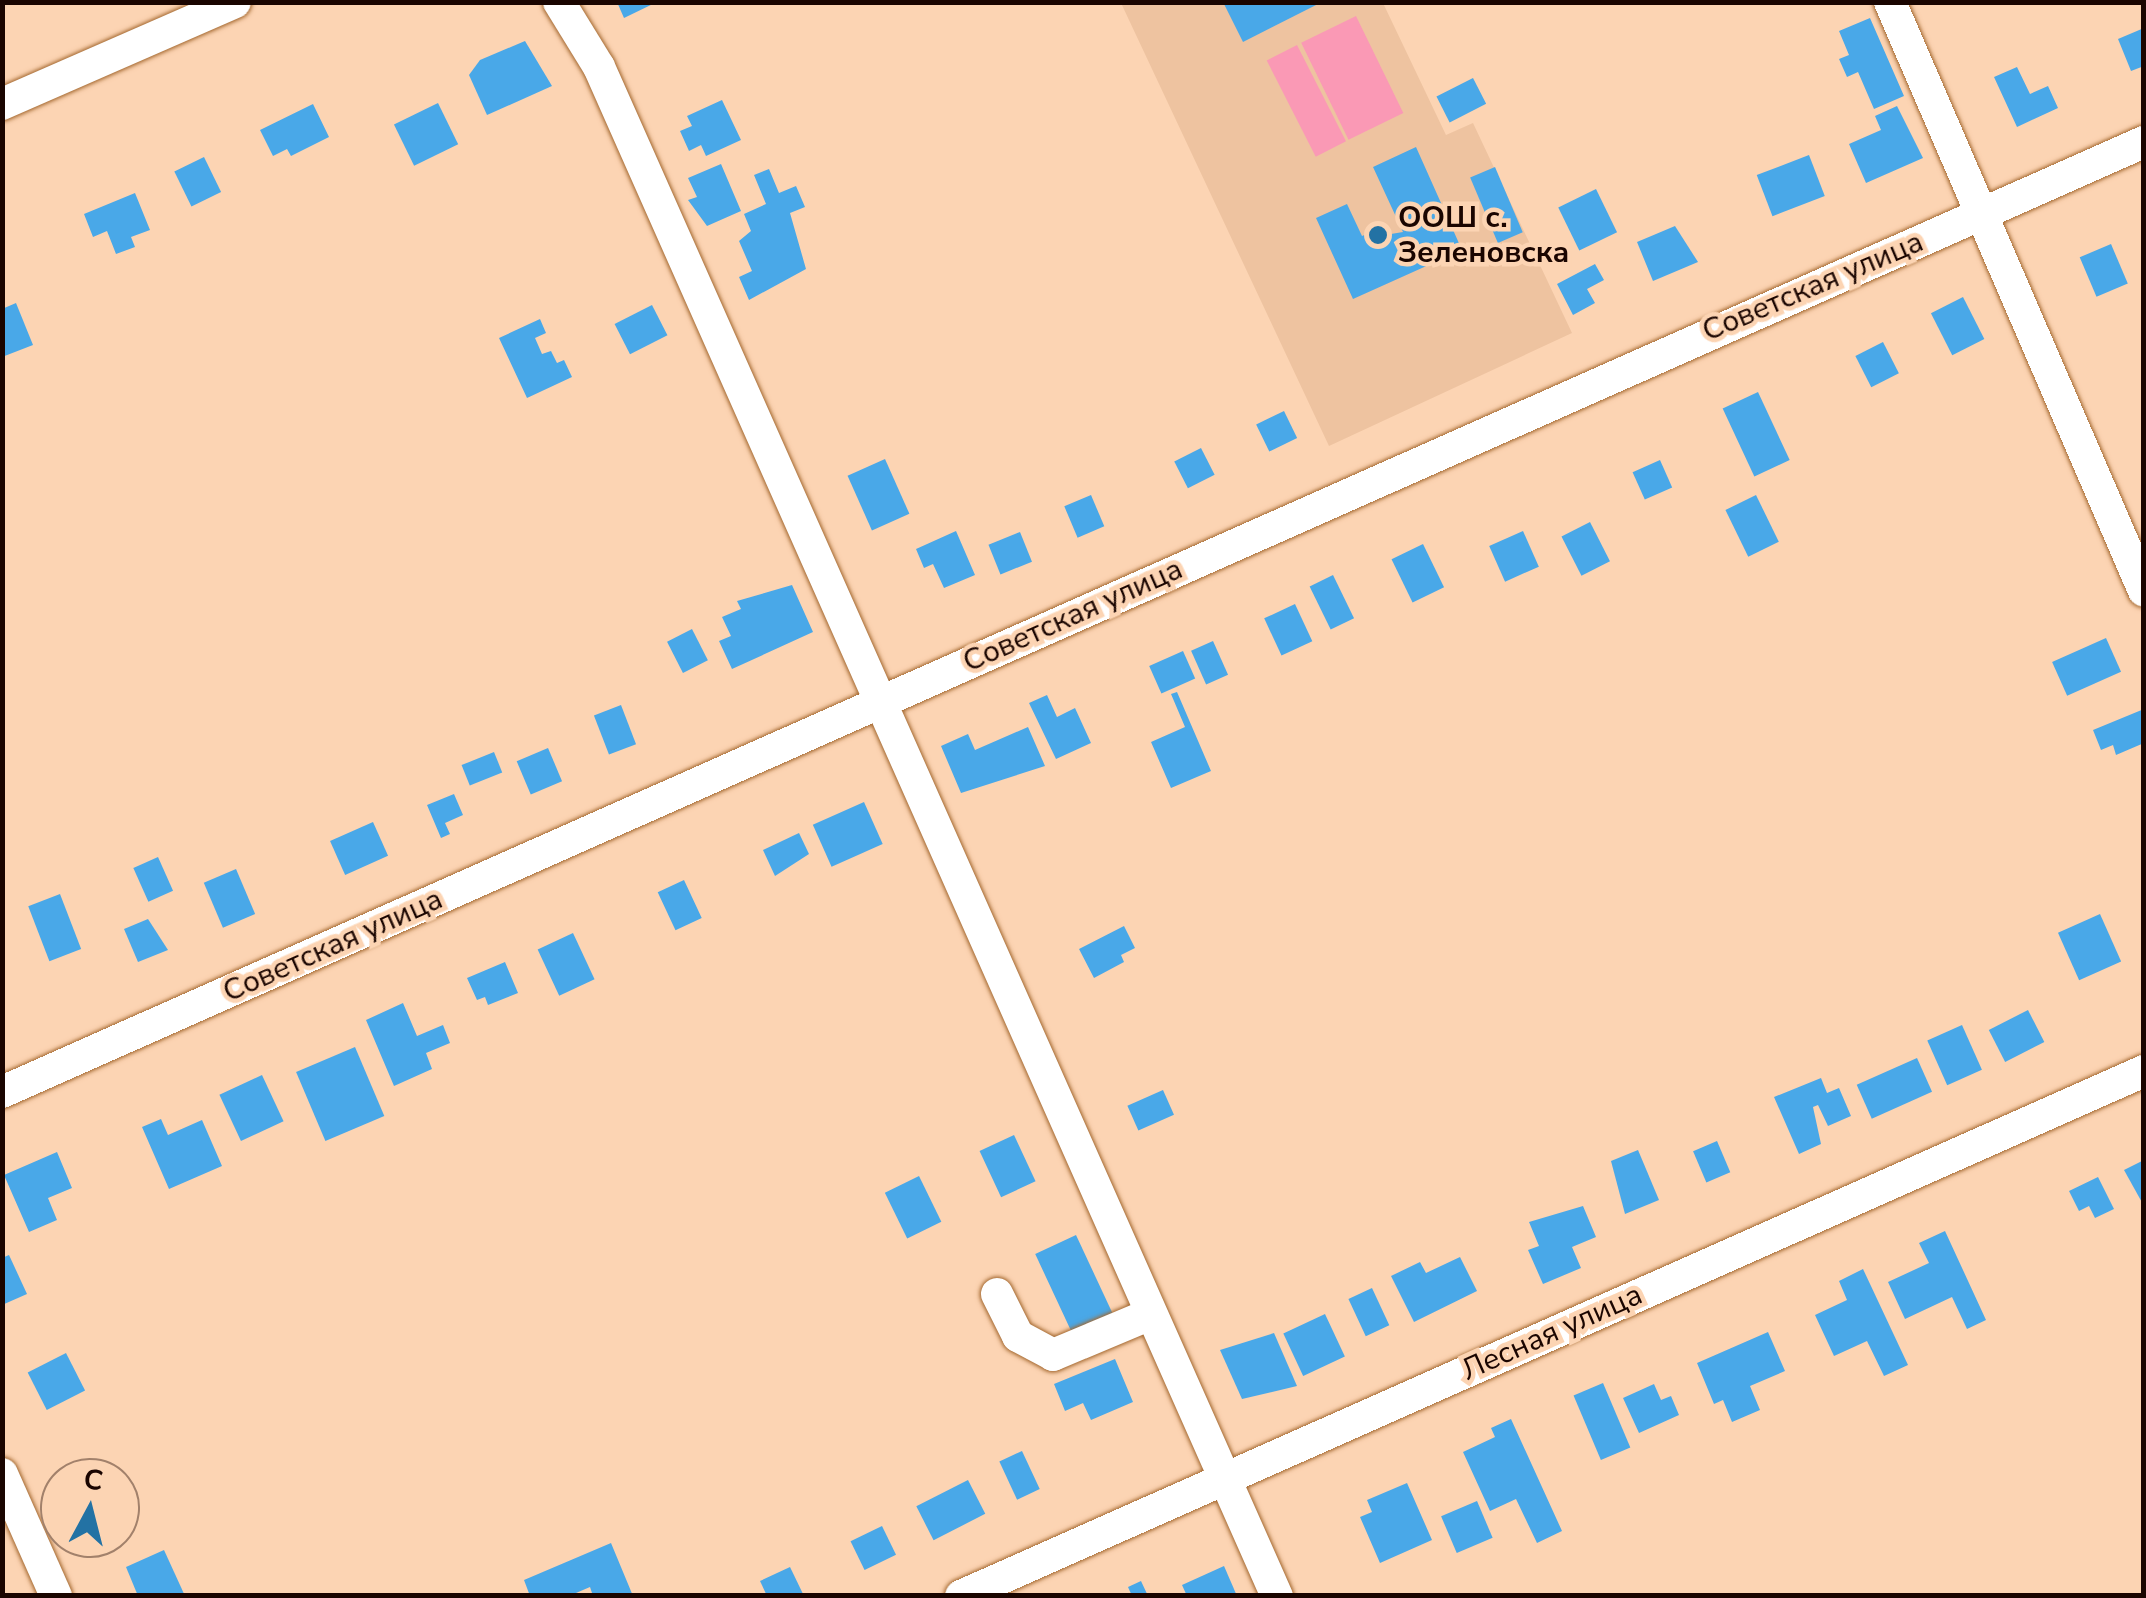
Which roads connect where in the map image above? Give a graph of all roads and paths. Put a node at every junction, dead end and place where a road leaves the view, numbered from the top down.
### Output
1 (236, 2) edge
2 (559, 2) edge
3 (1890, 2) edge
4 (2, 104) edge
5 (2144, 142) edge
6 (1982, 214) junction
7 (2144, 591) edge
8 (877, 704) junction
9 (2144, 1071) edge
10 (2, 1092) edge
11 (998, 1294) dead end
12 (1151, 1314) junction
13 (2, 1474) edge
14 (1224, 1478) junction
15 (56, 1596) edge
16 (961, 1596) edge
17 (1277, 1596) edge

1 - 4 street
2 - 8 street
3 - 6 street
5 - 6 street, Советская улица
6 - 7 street
6 - 8 street, Советская улица
8 - 10 street, Советская улица
8 - 12 street
9 - 14 street, Лесная улица
11 - 12 street
12 - 14 street
13 - 15 street
14 - 16 street, Лесная улица
14 - 17 street

